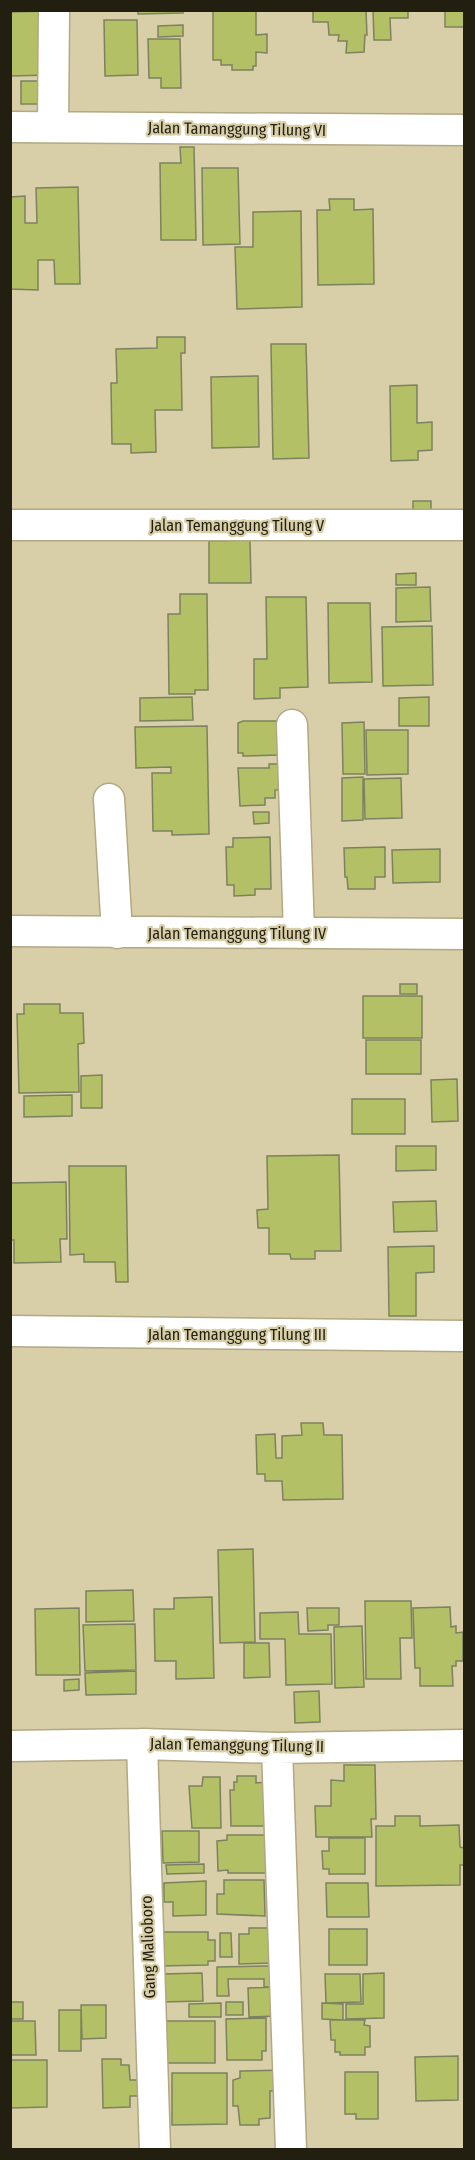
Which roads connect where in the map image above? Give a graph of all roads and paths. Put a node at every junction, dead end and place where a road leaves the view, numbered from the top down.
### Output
1 (54, 10) edge
2 (10, 127) edge
3 (53, 127) junction
4 (465, 130) edge
5 (10, 525) edge
6 (465, 525) edge
7 (292, 724) dead end
8 (109, 799) dead end
9 (10, 931) edge
10 (117, 933) junction
11 (299, 933) junction
12 (465, 934) edge
13 (10, 1331) edge
14 (465, 1336) edge
15 (142, 1744) junction
16 (465, 1745) edge
17 (10, 1746) edge
18 (277, 1748) junction
19 (155, 2150) edge
20 (291, 2150) edge

1 - 3 street
2 - 3 street, Jalan Tamanggung Tilung VI
3 - 4 street, Jalan Tamanggung Tilung VI
5 - 6 street, Jalan Temanggung Tilung V
7 - 11 street
8 - 10 street
9 - 10 street, Jalan Temanggung Tilung IV
10 - 11 street, Jalan Temanggung Tilung IV
11 - 12 street, Jalan Temanggung Tilung IV
13 - 14 street, Jalan Temanggung Tilung III
15 - 17 street, Jalan Temanggung Tilung II
15 - 18 street, Jalan Temanggung Tilung II
15 - 19 street, Gang Malioboro
16 - 18 street, Jalan Temanggung Tilung II
18 - 20 street

